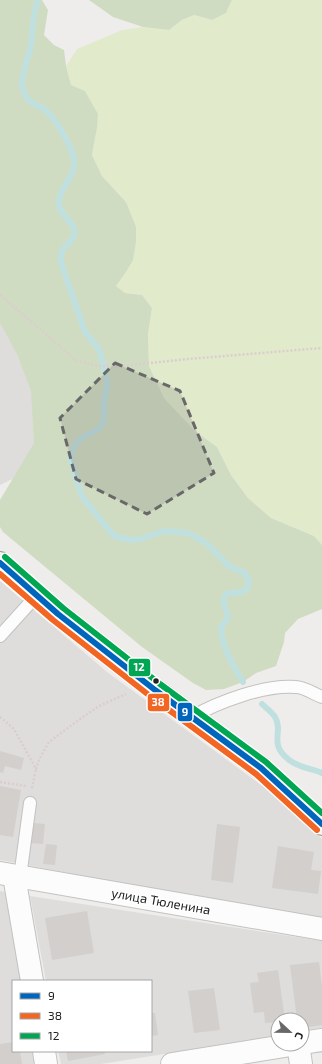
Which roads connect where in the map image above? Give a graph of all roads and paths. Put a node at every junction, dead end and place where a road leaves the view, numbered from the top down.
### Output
1 (0, 295) edge
2 (322, 348) edge
3 (0, 563) edge
4 (37, 595) junction
5 (0, 636) edge
6 (127, 694) dead end
7 (322, 697) edge
8 (0, 717) edge
9 (192, 717) junction
10 (0, 782) edge
11 (33, 788) dead end
12 (30, 803) dead end
13 (322, 824) edge
14 (11, 876) edge
15 (322, 929) edge
16 (32, 980) edge
17 (322, 1040) edge
18 (310, 1042) edge
19 (270, 1048) edge
20 (44, 1052) edge
21 (299, 1052) edge
22 (46, 1064) edge
23 (172, 1064) edge
24 (301, 1064) edge

1 - 2 path
3 - 4 main road
4 - 5 lane
4 - 9 main road
6 - 8 path
7 - 9 lane
9 - 13 main road
10 - 11 path
12 - 14 lane
14 - 15 street, улица Тюленина
14 - 16 street
17 - 18 street
19 - 23 street
20 - 22 street
21 - 24 street

